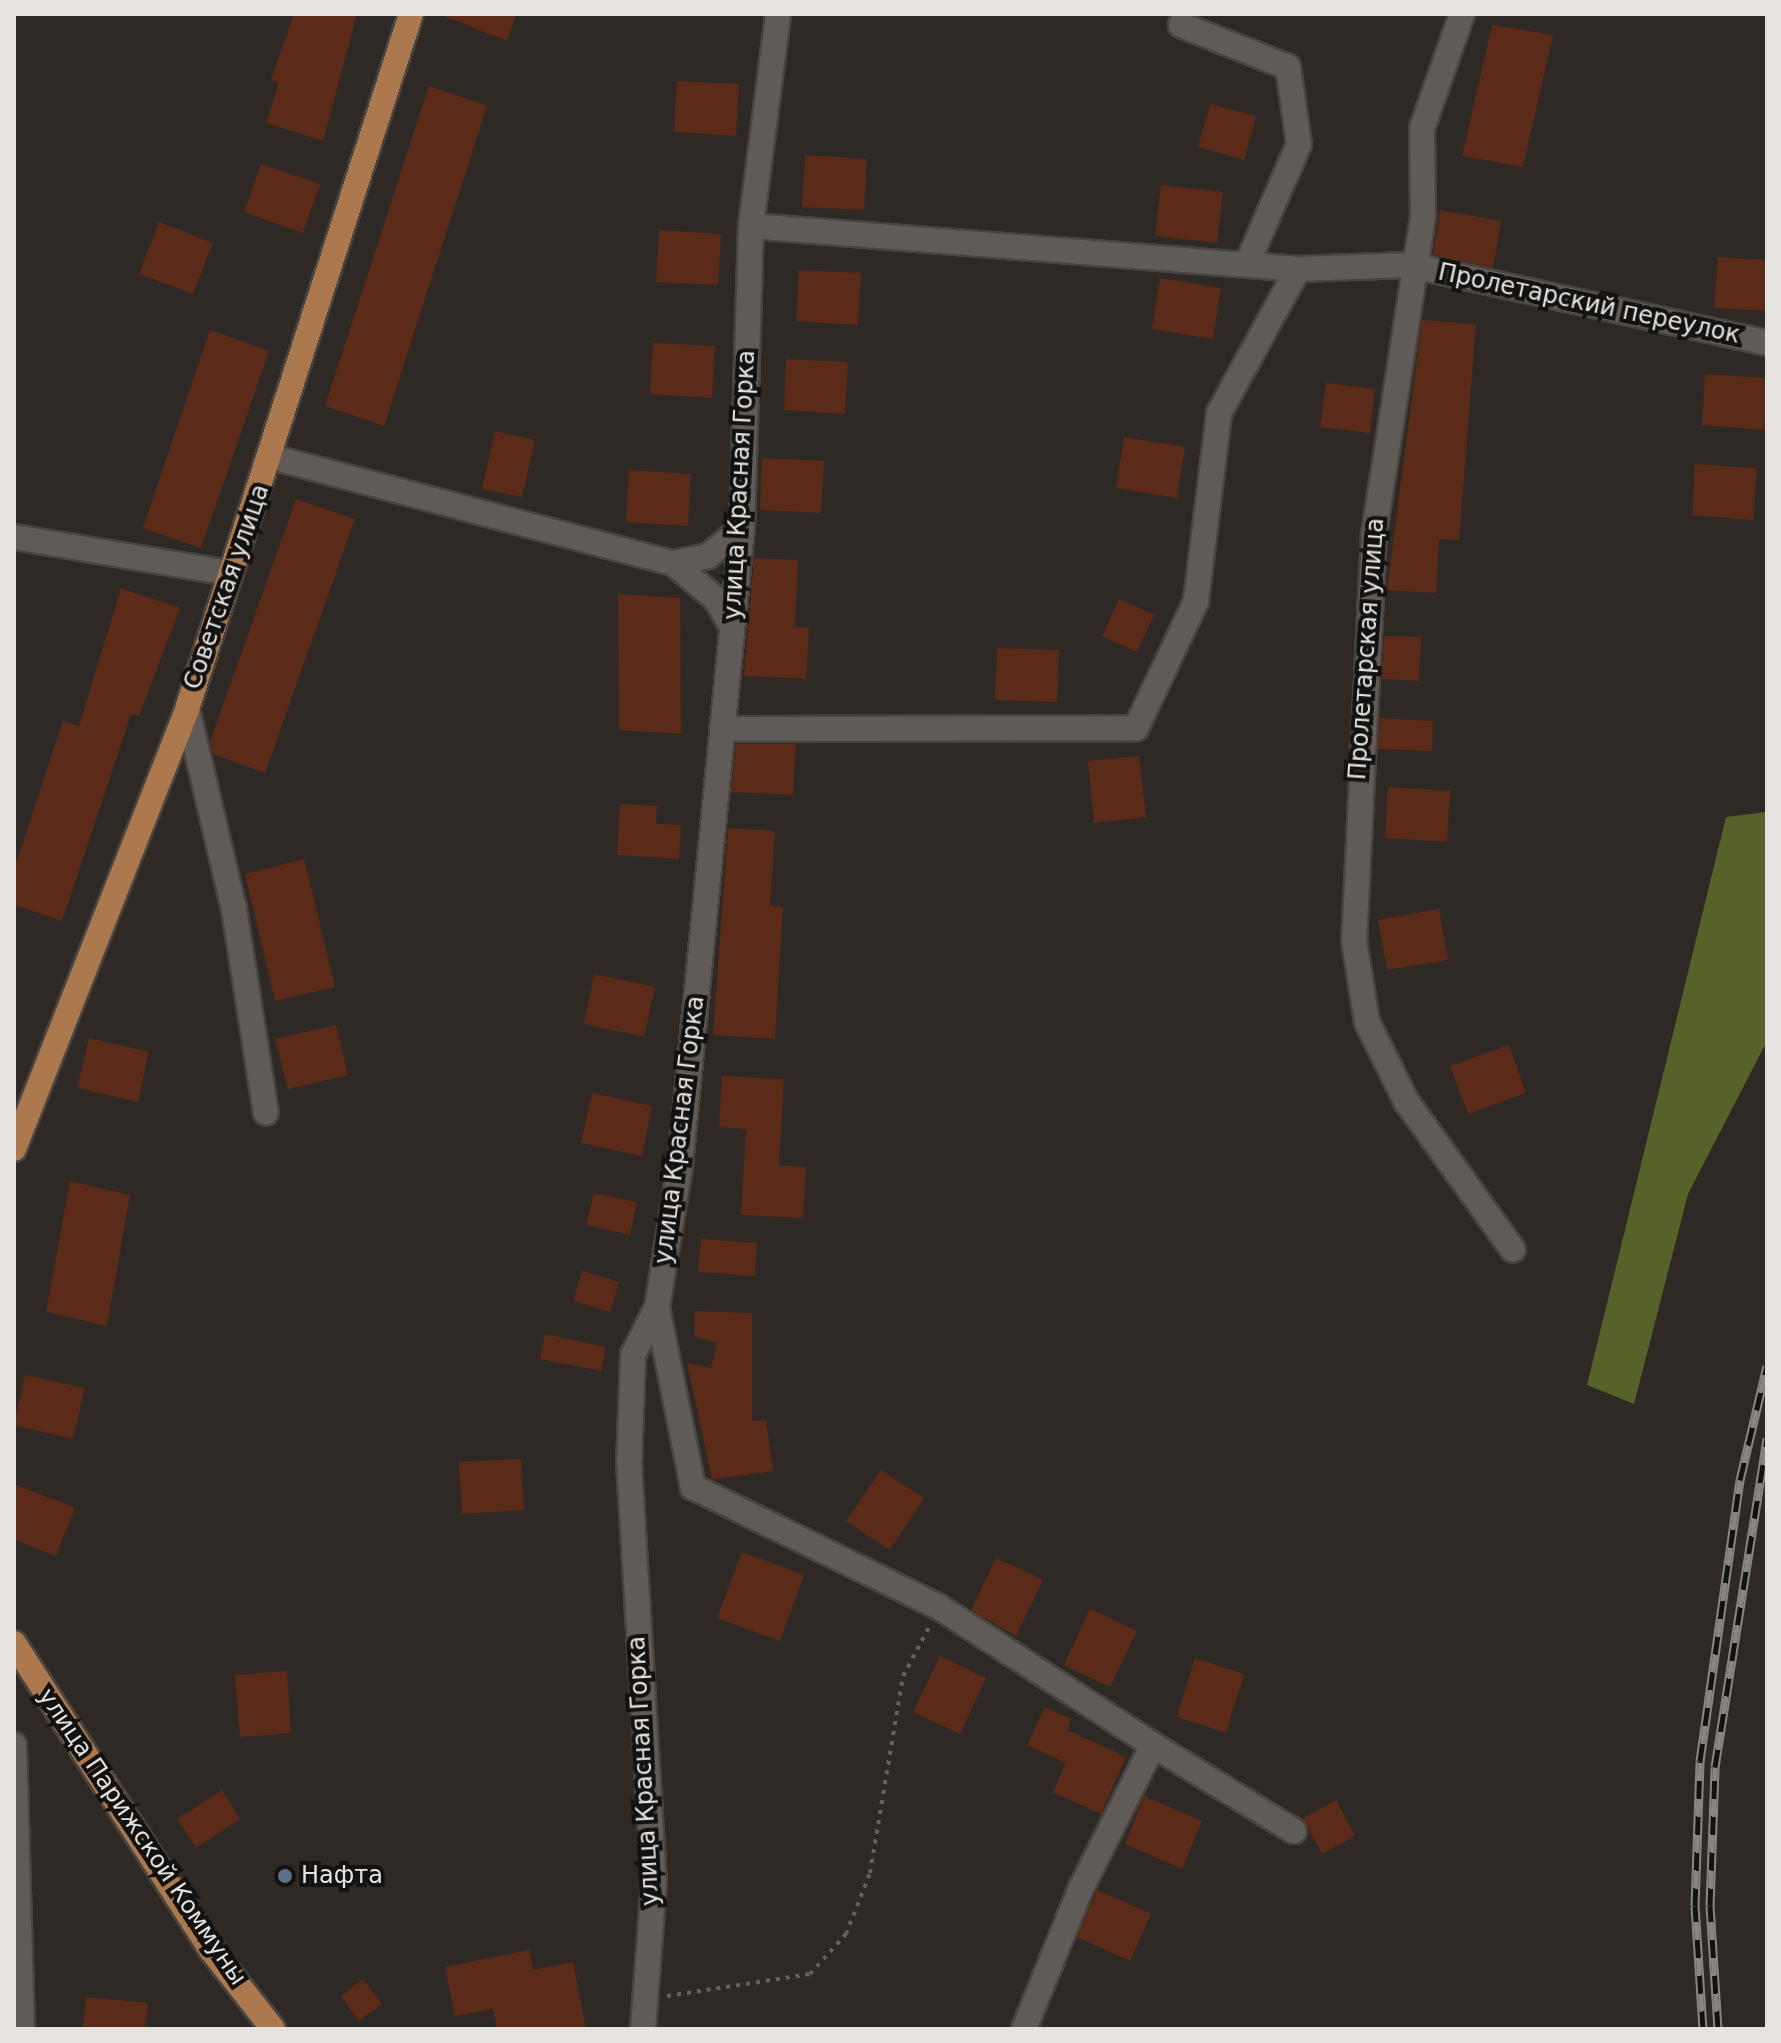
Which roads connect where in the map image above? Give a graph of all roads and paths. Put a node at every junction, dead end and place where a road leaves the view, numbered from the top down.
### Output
1 (411, 14) edge
2 (778, 14) edge
3 (1462, 14) edge
4 (1181, 25) dead end
5 (751, 226) junction
6 (1247, 264) junction
7 (1410, 265) junction
8 (1298, 269) junction
9 (1767, 343) edge
10 (271, 457) junction
11 (742, 528) junction
12 (14, 537) edge
13 (673, 563) junction
14 (228, 573) junction
15 (732, 627) junction
16 (187, 709) junction
17 (722, 729) junction
18 (266, 1113) dead end
19 (14, 1149) edge
20 (1513, 1250) dead end
21 (657, 1307) junction
22 (939, 1607) junction
23 (14, 1643) edge
24 (14, 1745) edge
25 (1153, 1745) junction
26 (1294, 1831) dead end
27 (650, 2000) junction
28 (22, 2029) edge
29 (273, 2029) edge
30 (643, 2029) edge
31 (1024, 2029) edge

1 - 10 main road, Советская улица
2 - 5 street
3 - 7 street, Пролетарская улица
4 - 6 street
5 - 6 street, Пролетарский переулок
5 - 11 street, улица Красная Горка
6 - 8 street, Пролетарский переулок
7 - 8 street, Пролетарский переулок
7 - 9 street, Пролетарский переулок
7 - 20 street, Пролетарская улица
8 - 17 street
10 - 13 street
10 - 14 main road, Советская улица
11 - 13 street
11 - 15 street, улица Красная Горка
12 - 14 street
13 - 15 street
14 - 16 main road, Советская улица
15 - 17 street, улица Красная Горка
16 - 18 street
16 - 19 main road, Советская улица
17 - 21 street, улица Красная Горка
21 - 22 street
21 - 27 street, улица Красная Горка
22 - 25 street
22 - 27 path
23 - 29 main road, улица Парижской Коммуны
24 - 28 street
25 - 26 street
25 - 31 street
27 - 30 street, улица Красная Горка

